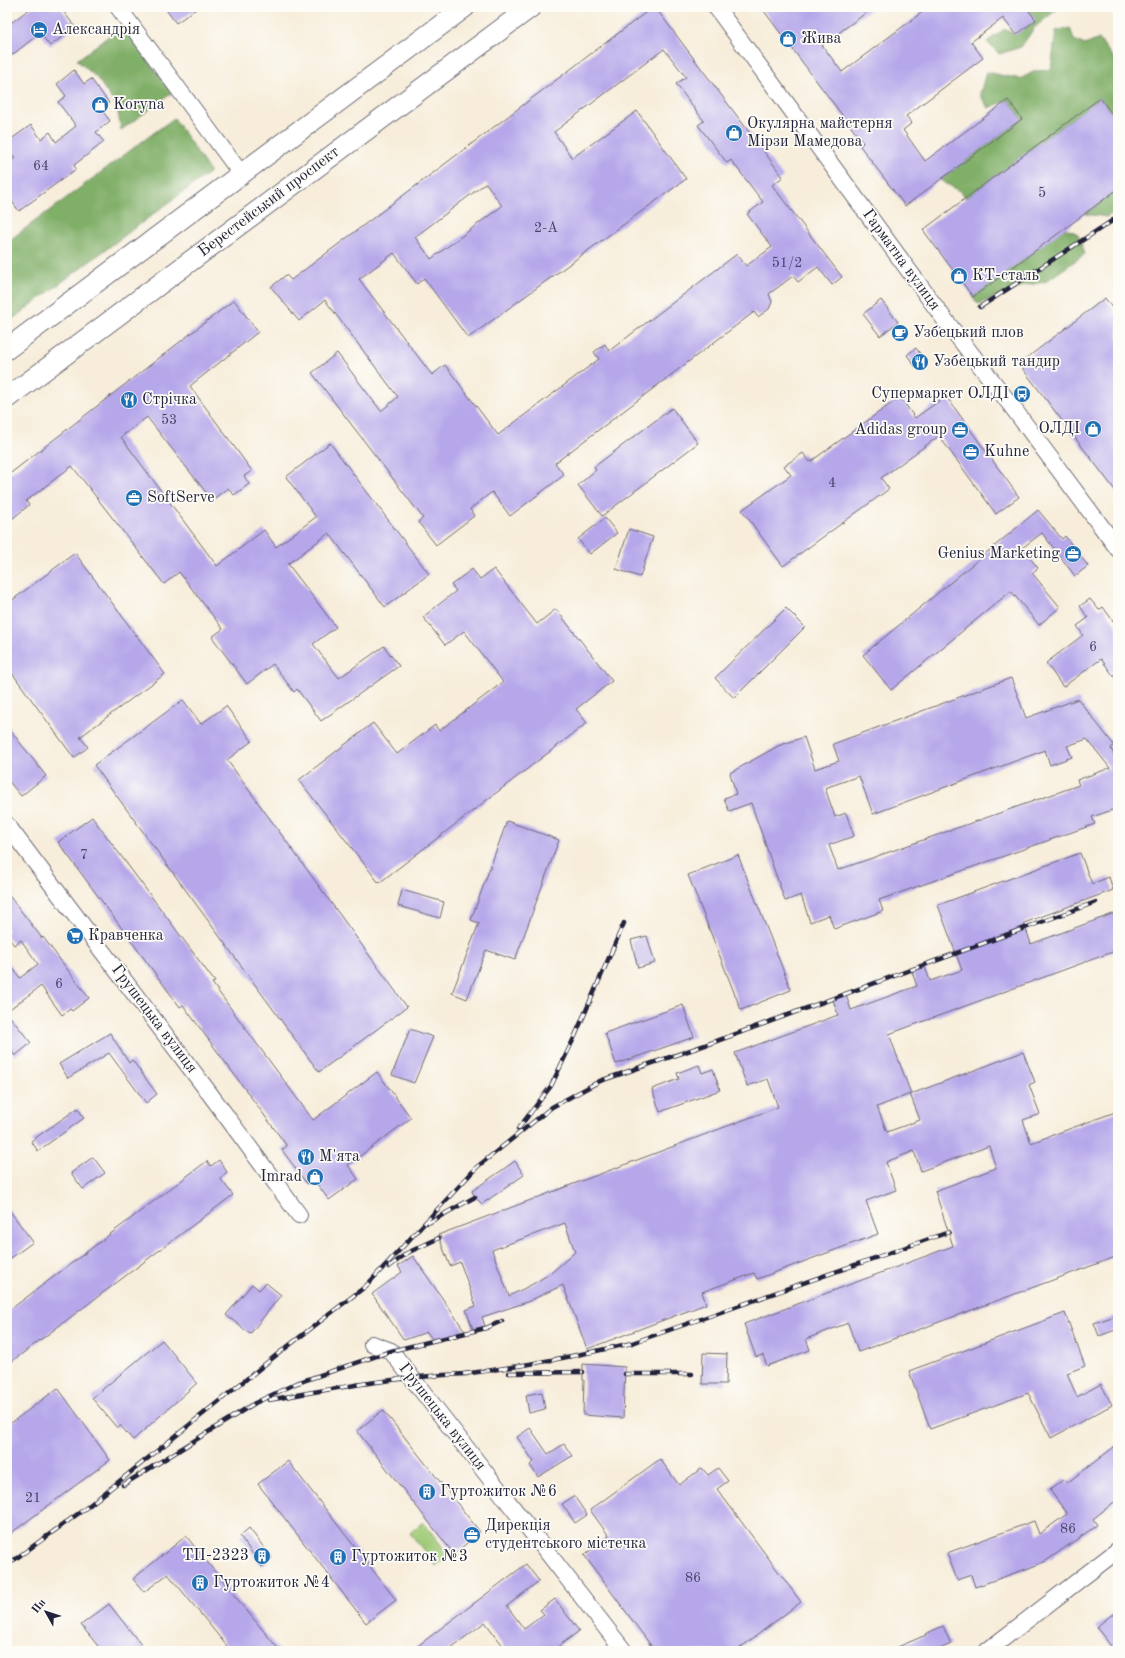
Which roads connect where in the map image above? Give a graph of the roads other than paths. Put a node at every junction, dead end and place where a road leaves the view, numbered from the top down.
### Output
1 (118, 7) edge
2 (465, 7) edge
3 (531, 7) edge
4 (716, 7) edge
5 (242, 175) junction
6 (7, 349) edge
7 (7, 398) edge
8 (1118, 549) edge
9 (7, 825) edge
10 (299, 1215) dead end
11 (372, 1344) dead end
12 (1118, 1550) edge
13 (624, 1651) edge
14 (987, 1651) edge

1 - 5 street
2 - 5 main road
3 - 7 main road, Берестейський проспект
4 - 8 street, Гарматна вулиця
5 - 6 main road
9 - 10 street, Грушецька вулиця
11 - 13 street, Грушецька вулиця
12 - 14 street

